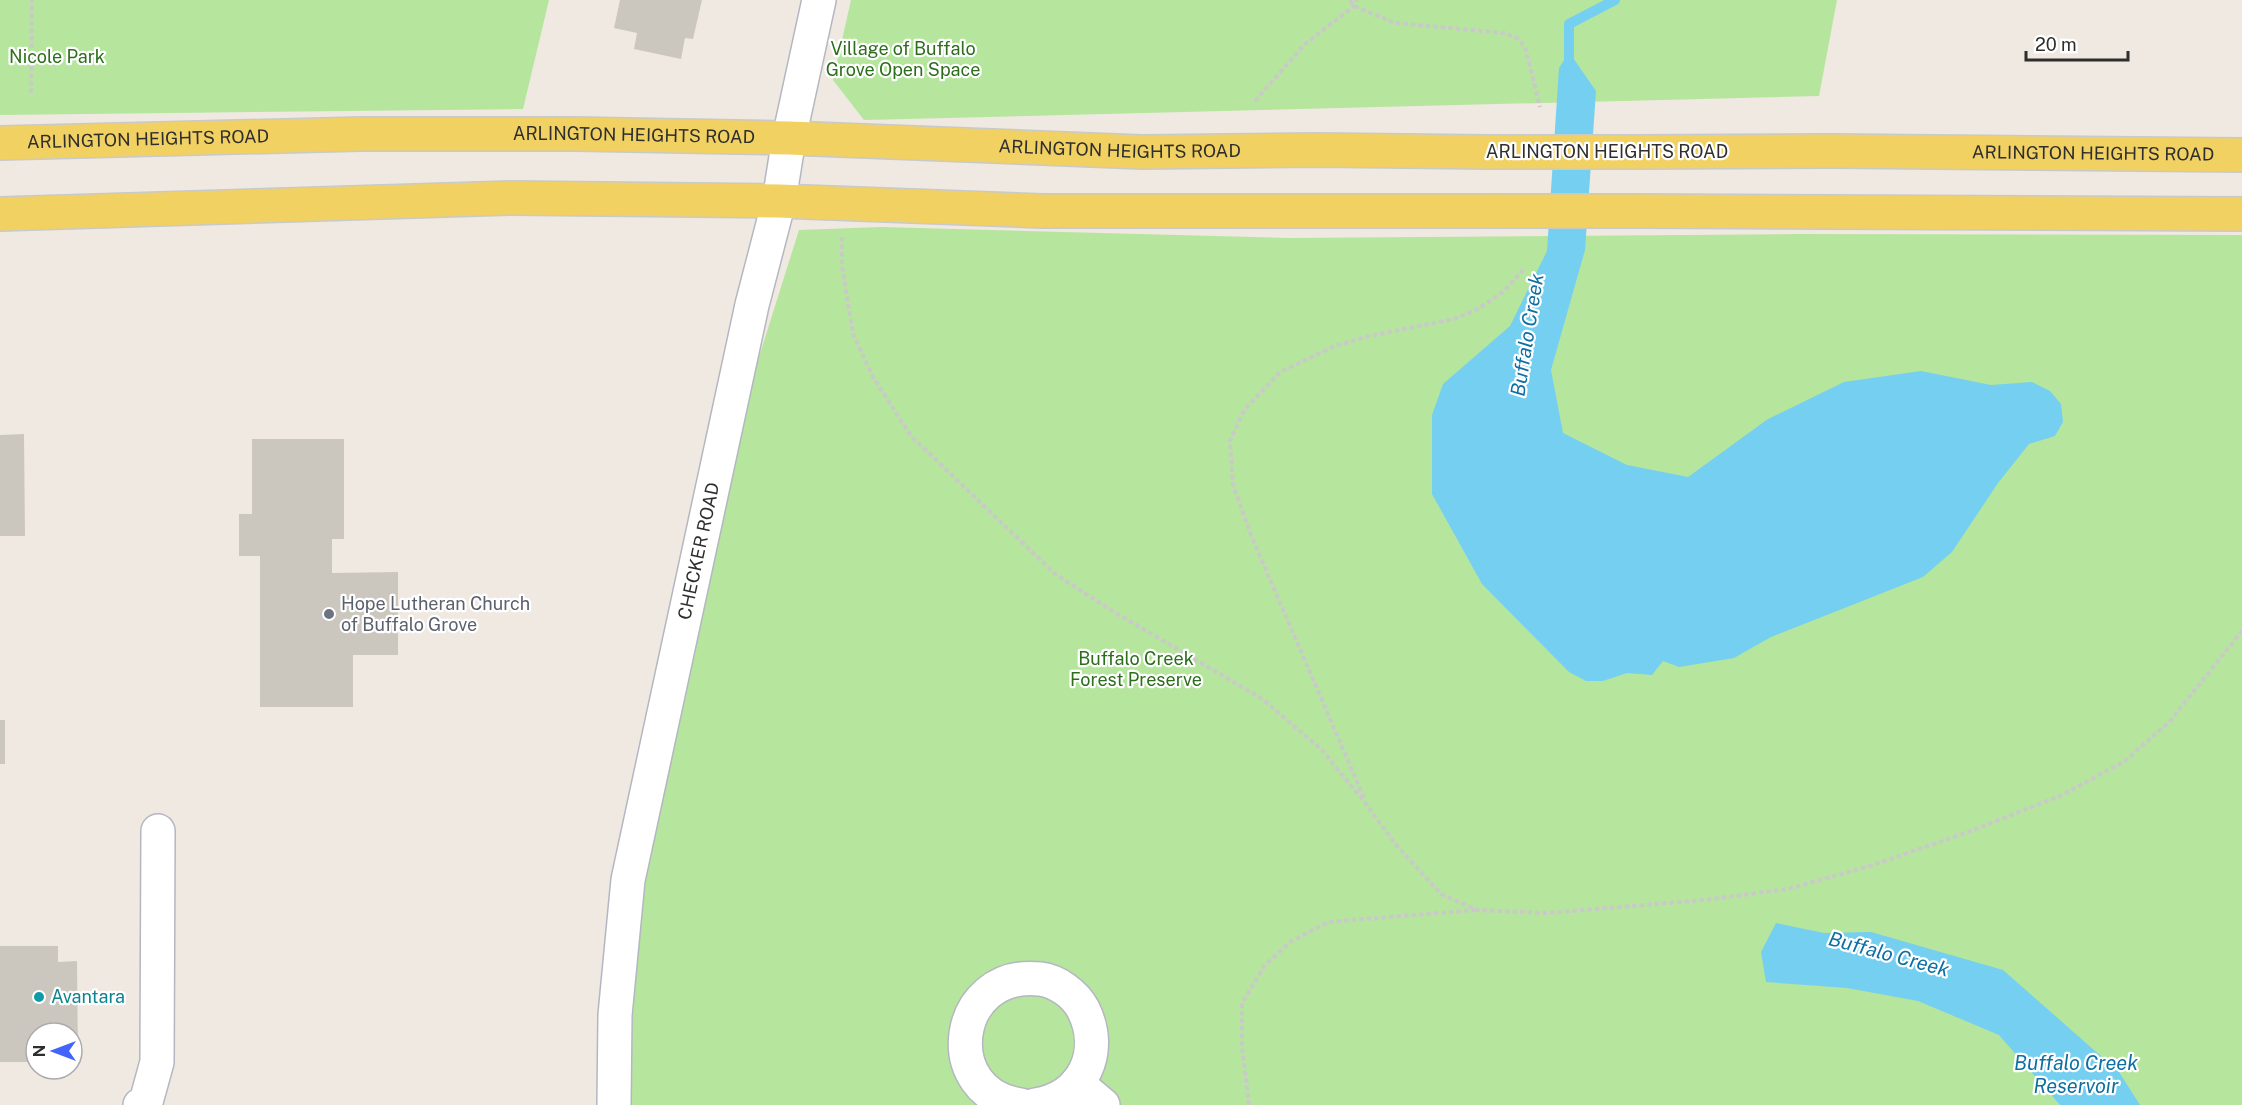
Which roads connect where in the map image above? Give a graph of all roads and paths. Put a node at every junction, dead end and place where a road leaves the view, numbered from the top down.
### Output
1 (32, 0) edge
2 (819, 0) edge
3 (1350, 0) edge
4 (1357, 0) edge
5 (1354, 6) junction
6 (31, 93) dead end
7 (1255, 100) dead end
8 (1540, 107) dead end
9 (789, 138) junction
10 (0, 143) edge
11 (2242, 155) edge
12 (779, 201) junction
13 (0, 214) edge
14 (2242, 214) edge
15 (842, 235) dead end
16 (1523, 270) dead end
17 (2242, 631) edge
18 (1366, 804) junction
19 (158, 831) dead end
20 (1477, 910) junction
21 (1077, 1083) junction
22 (140, 1105) edge
23 (614, 1105) edge
24 (1021, 1105) edge
25 (1035, 1105) edge
26 (1103, 1105) edge
27 (1249, 1105) edge

1 - 6 path
2 - 9 street, CHECKER ROAD
3 - 5 path
4 - 5 path
5 - 7 path
5 - 8 path
9 - 10 main road, ARLINGTON HEIGHTS ROAD
9 - 11 main road, ARLINGTON HEIGHTS ROAD, bridge
9 - 12 street, CHECKER ROAD
12 - 13 main road
12 - 14 main road, bridge
12 - 23 street, CHECKER ROAD
15 - 18 path
16 - 18 path
17 - 20 path
18 - 20 path
19 - 22 street
20 - 27 path
21 - 24 street
21 - 25 street
21 - 26 street

